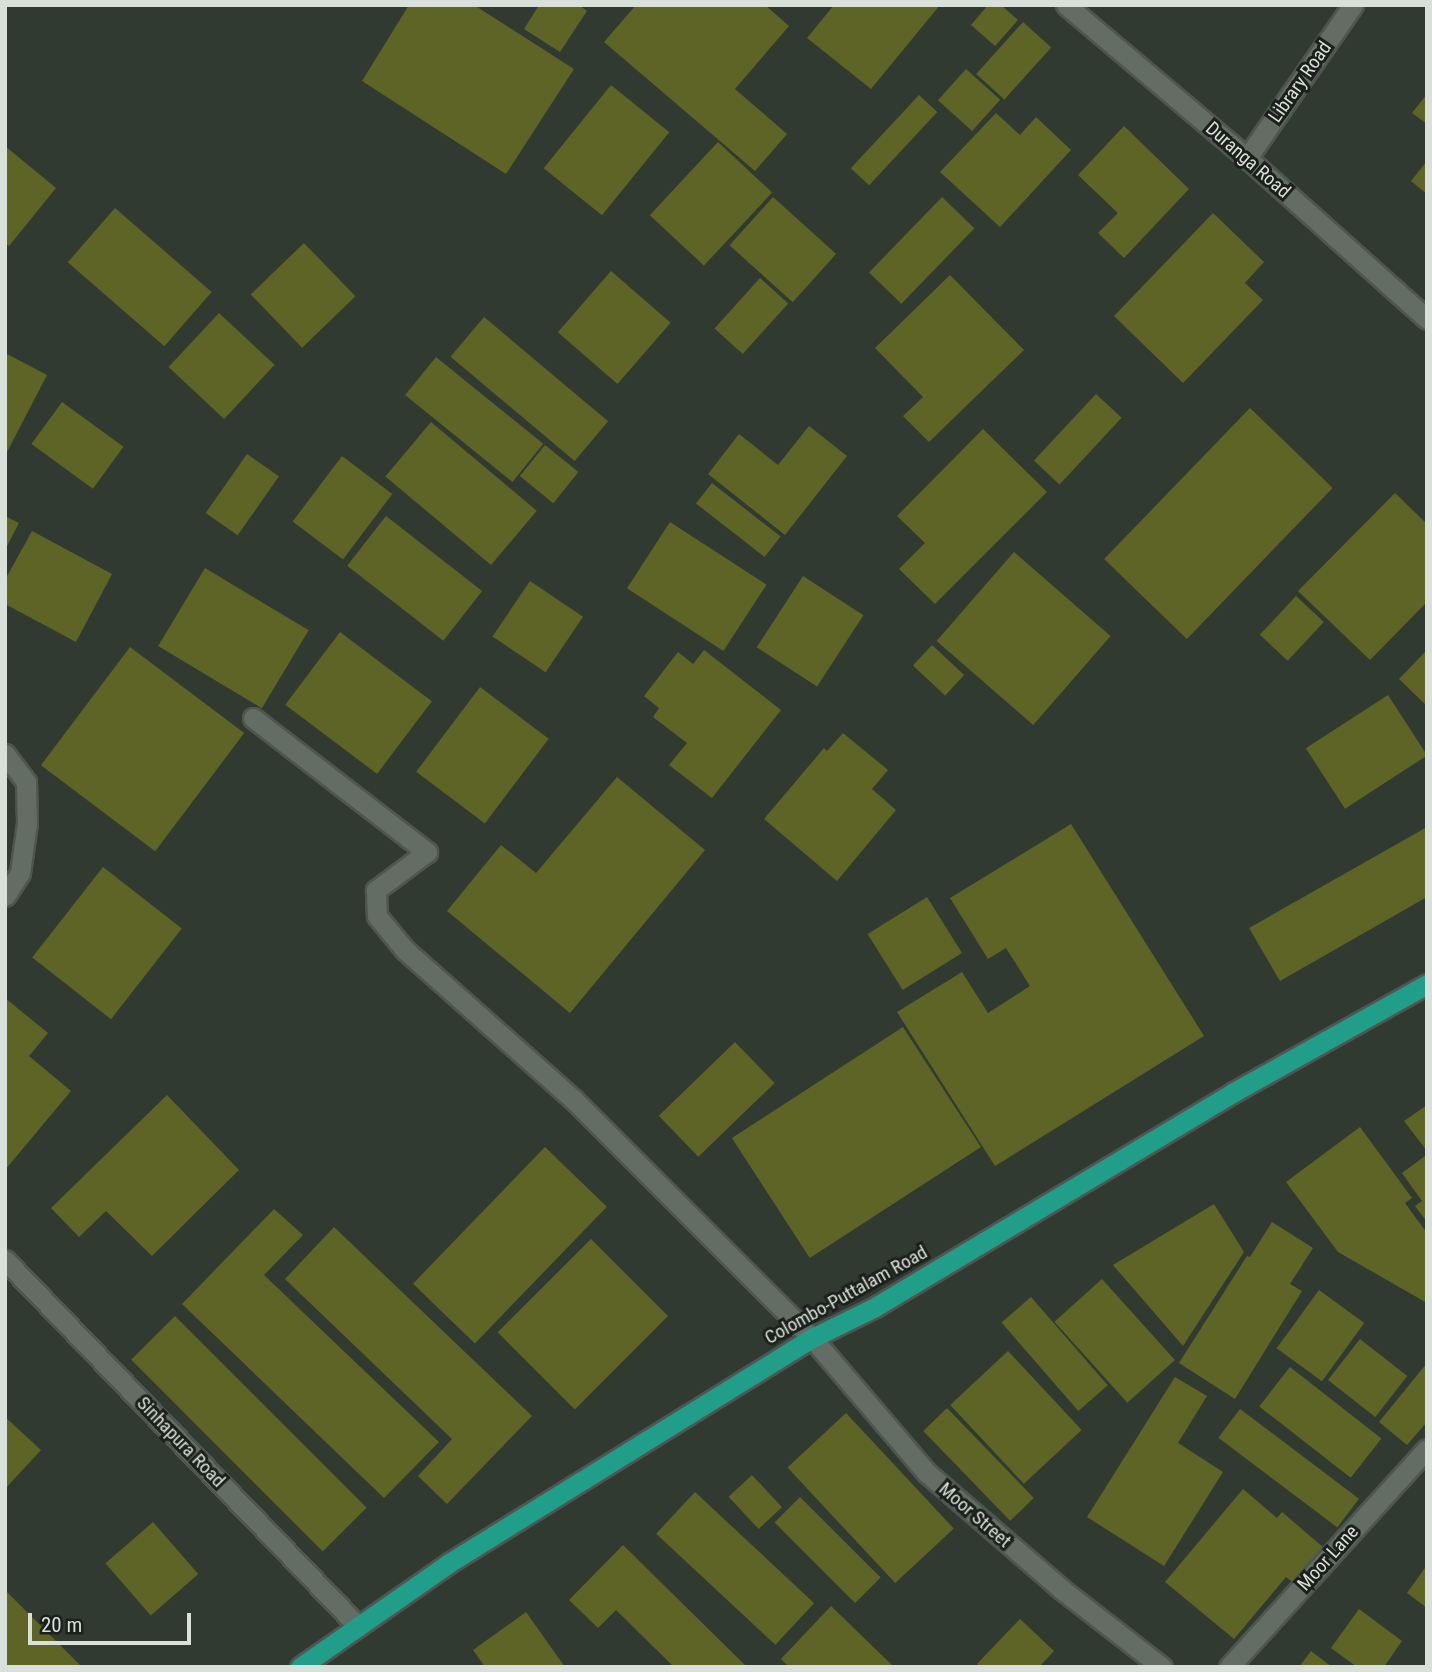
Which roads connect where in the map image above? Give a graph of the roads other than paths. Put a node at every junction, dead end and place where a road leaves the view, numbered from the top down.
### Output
1 (1066, 5) edge
2 (1353, 5) edge
3 (1247, 159) junction
4 (1427, 319) edge
5 (253, 718) dead end
6 (5, 754) edge
7 (5, 896) edge
8 (1427, 984) edge
9 (5, 1260) edge
10 (812, 1338) junction
11 (1427, 1449) edge
12 (357, 1625) junction
13 (300, 1667) edge
14 (1162, 1667) edge
15 (1229, 1667) edge

1 - 3 street, Duranga Road
2 - 3 street, Library Road
3 - 4 street, Duranga Road
5 - 10 street, Moor Street
6 - 7 street
8 - 10 highway, Colombo-Puttalam Road
9 - 12 street, Sinhapura Road
10 - 12 highway, Colombo-Puttalam Road
10 - 14 street, Moor Street
11 - 15 street, Moor Lane
12 - 13 highway, Colombo-Puttalam Road

